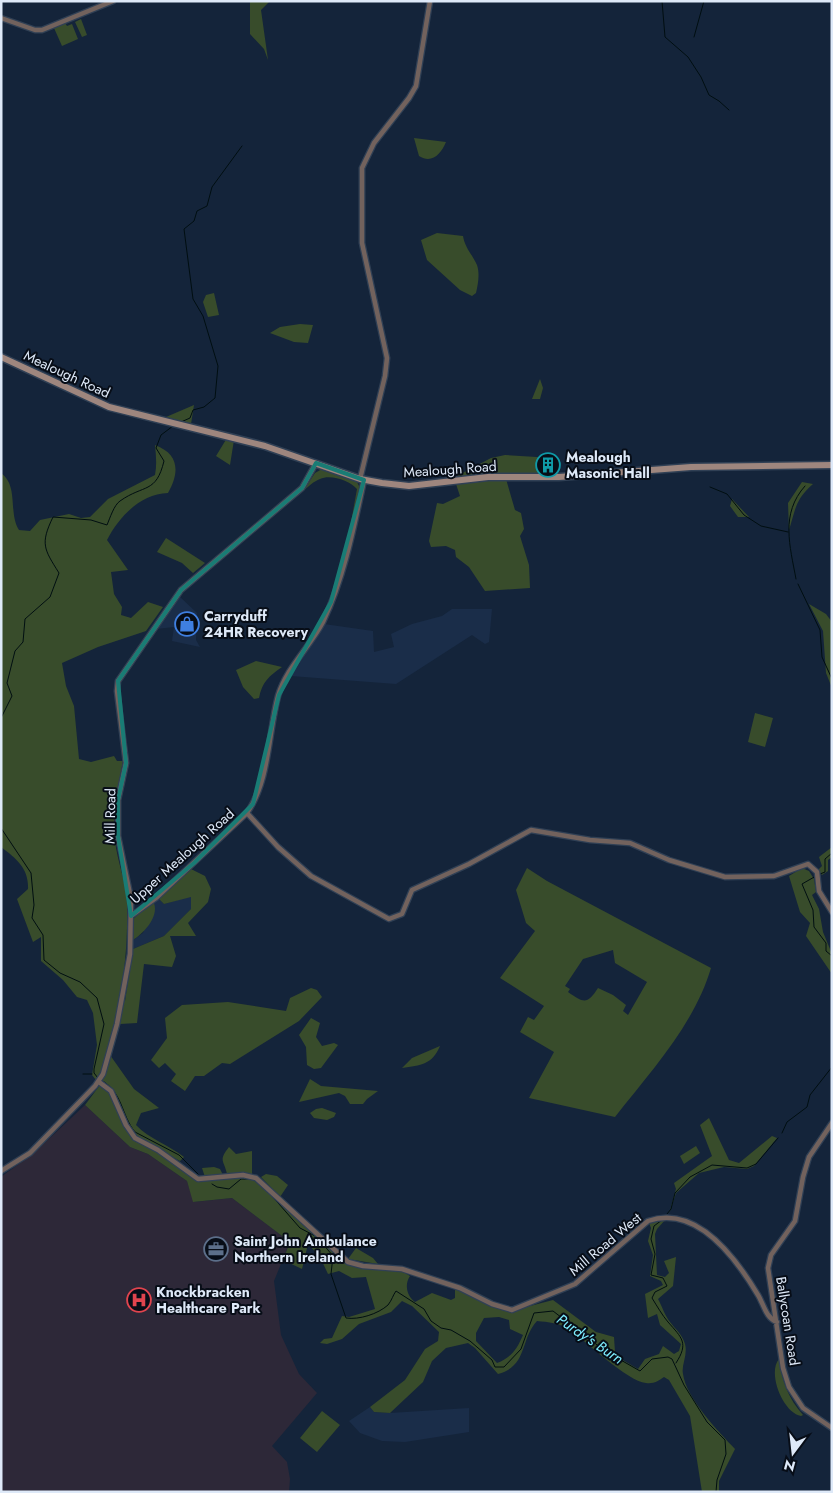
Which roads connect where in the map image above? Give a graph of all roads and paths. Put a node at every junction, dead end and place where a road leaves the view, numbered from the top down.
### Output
1 (113, 1) edge
2 (430, 1) edge
3 (1, 18) edge
4 (1, 357) edge
5 (316, 463) junction
6 (832, 465) edge
7 (362, 479) junction
8 (247, 813) junction
9 (832, 912) edge
10 (131, 916) junction
11 (99, 1082) junction
12 (832, 1123) edge
13 (1, 1171) edge
14 (777, 1322) junction
15 (832, 1428) edge

1 - 3 street
2 - 7 street, Upper Mealough Road
4 - 5 street, Mealough Road
5 - 7 street, Mealough Road
5 - 10 street, Mill Road
6 - 7 street, Mealough Road
7 - 8 street, Upper Mealough Road
8 - 9 street, Upper Mealough Road
8 - 10 street, Upper Mealough Road
10 - 11 street, Mill Road
11 - 13 street, Mill Road
11 - 14 street, Mill Road West
12 - 14 street, Ballycoan Road
14 - 15 street, Ballycoan Road

